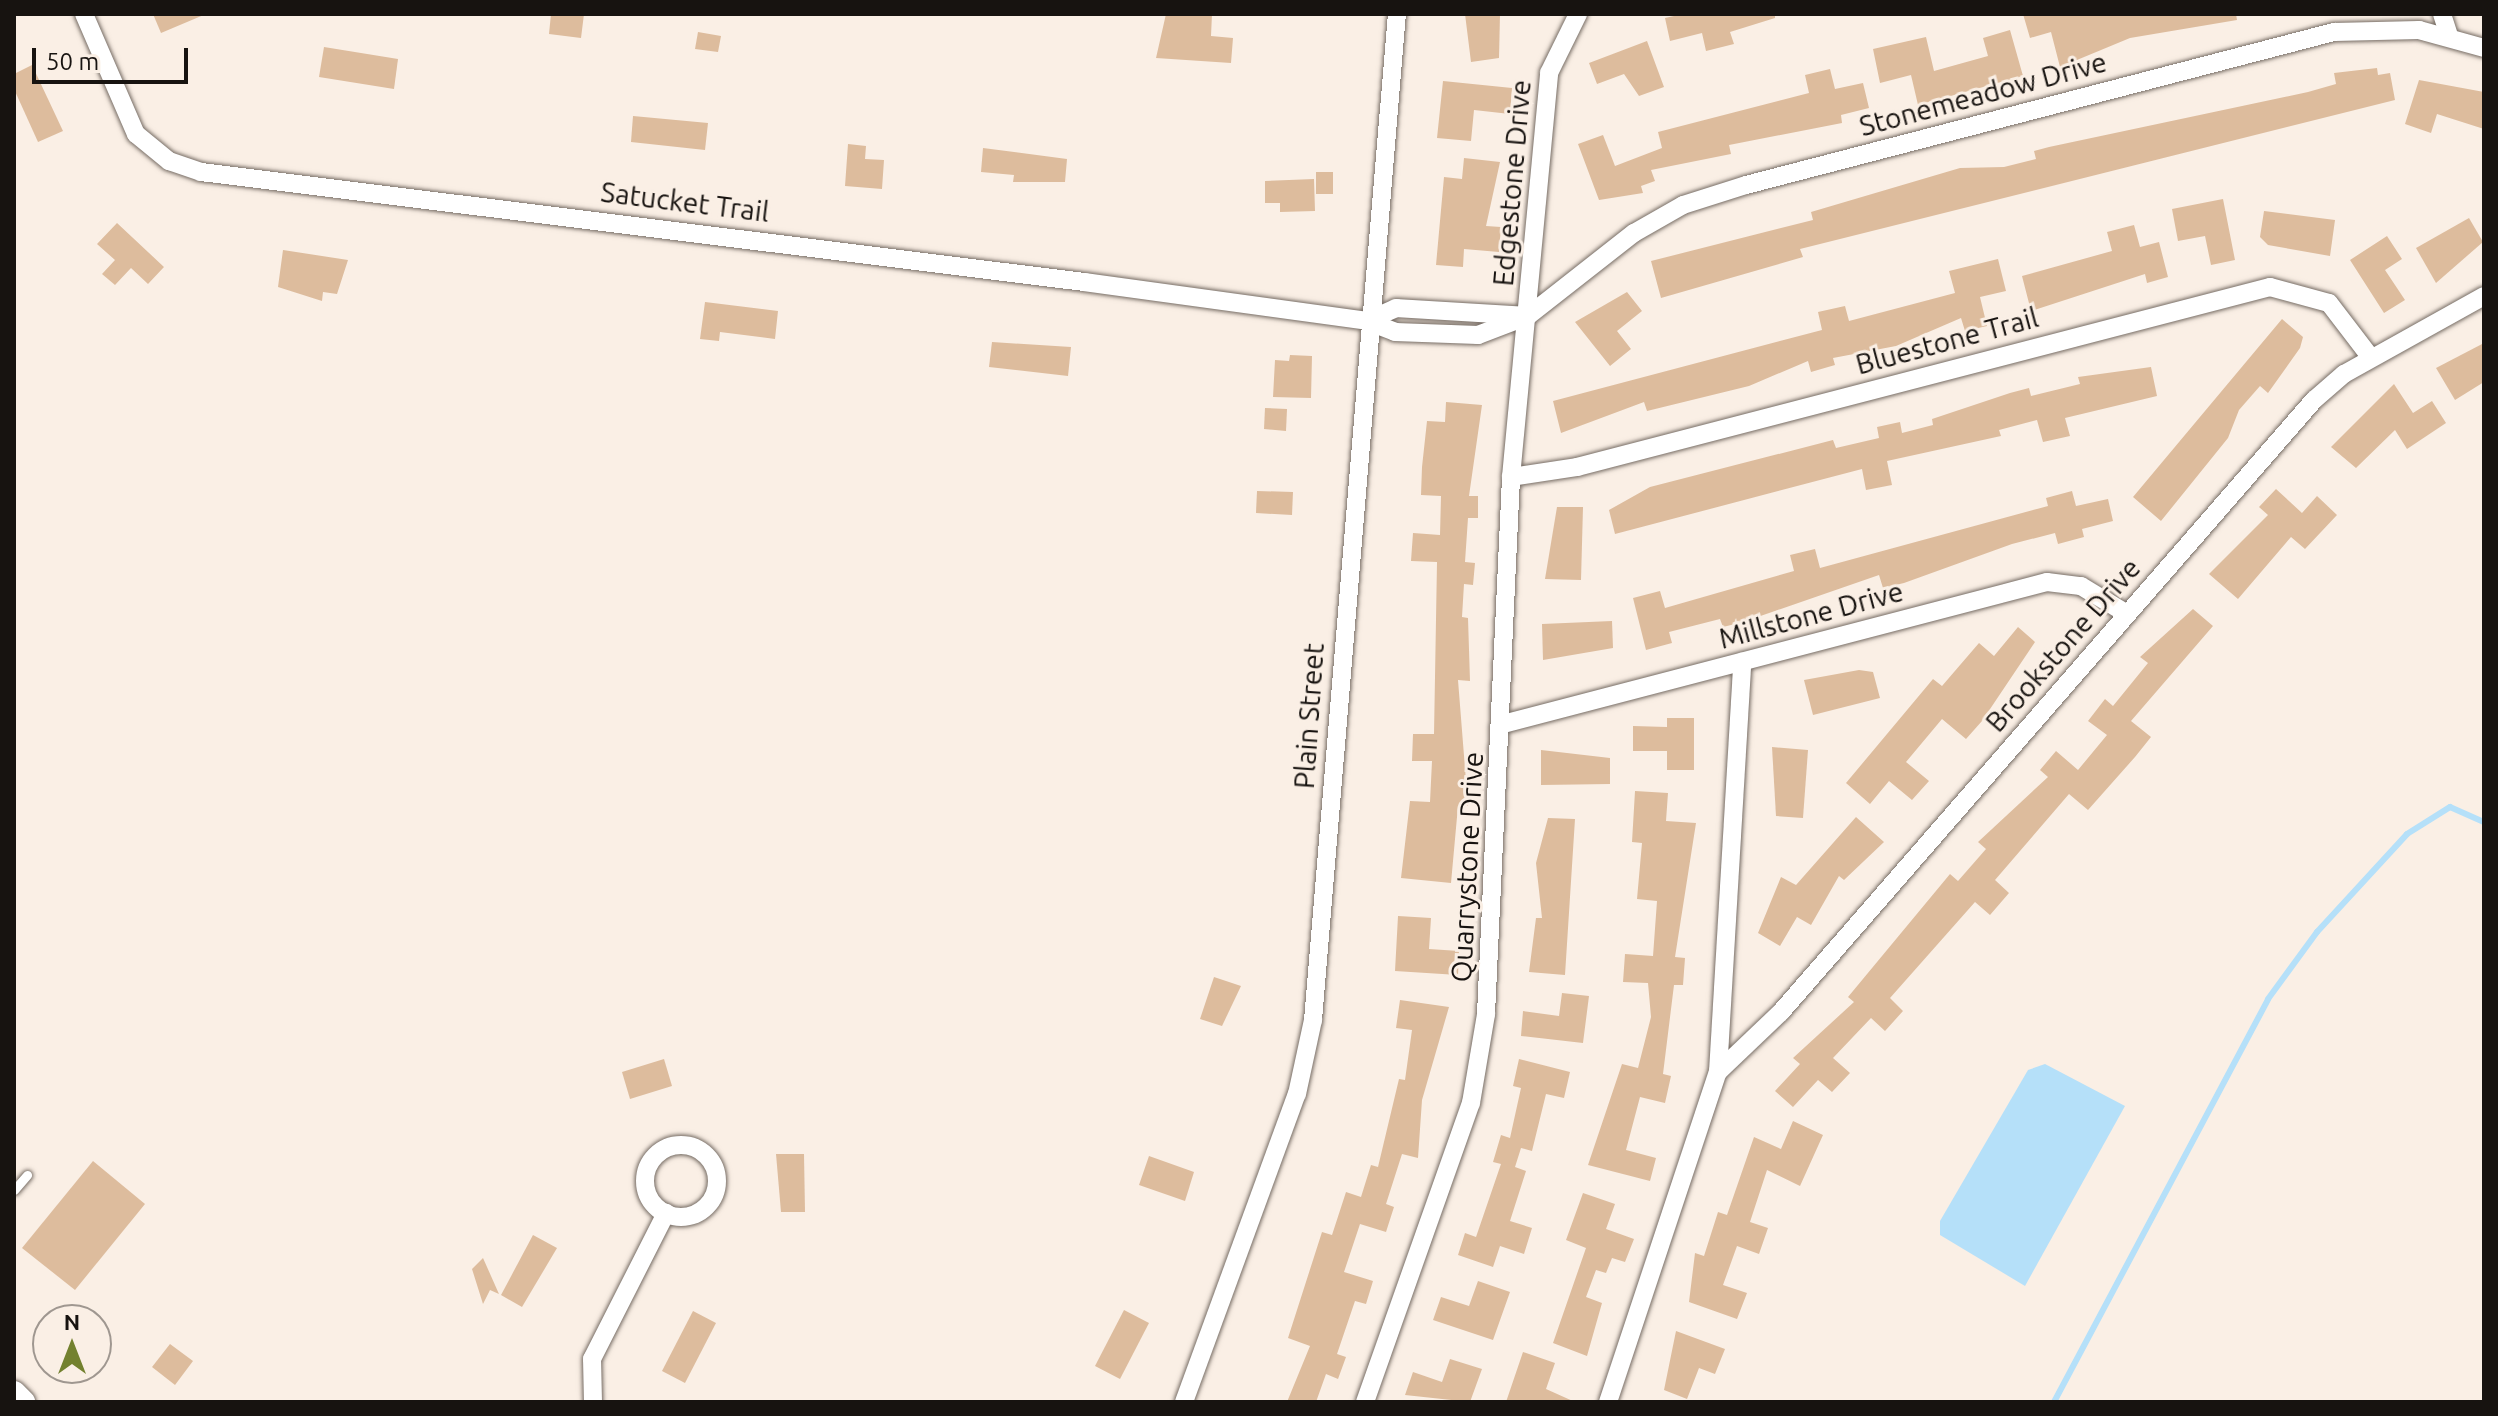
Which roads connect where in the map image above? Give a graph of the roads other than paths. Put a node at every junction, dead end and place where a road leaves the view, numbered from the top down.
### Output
1 (84, 14) edge
2 (1397, 14) edge
3 (1578, 14) edge
4 (2442, 14) edge
5 (2449, 35) junction
6 (2484, 48) edge
7 (2484, 296) edge
8 (1528, 316) junction
9 (1367, 321) junction
10 (2371, 358) junction
11 (1511, 477) junction
12 (2127, 614) junction
13 (1742, 662) junction
14 (1503, 724) junction
15 (1718, 1072) junction
16 (27, 1175) dead end
17 (14, 1190) edge
18 (666, 1213) dead end
19 (14, 1393) edge
20 (23, 1402) edge
21 (593, 1402) edge
22 (1184, 1402) edge
23 (1365, 1402) edge
24 (1608, 1402) edge

1 - 9 street, Satucket Trail
2 - 9 street, Plain Street
3 - 8 street, Edgestone Drive
4 - 5 street
5 - 6 street, Stonemeadow Drive
5 - 8 street, Stonemeadow Drive
7 - 10 street, Brookstone Drive
8 - 9 street
8 - 11 street, Quarrystone Drive
9 - 22 street, Plain Street
10 - 11 street, Bluestone Trail
10 - 12 street, Brookstone Drive
11 - 14 street, Quarrystone Drive
12 - 13 street, Millstone Drive
12 - 15 street, Brookstone Drive
13 - 14 street, Millstone Drive
13 - 15 street
14 - 23 street, Quarrystone Drive
15 - 24 street
16 - 17 lane
18 - 21 street
19 - 20 street

